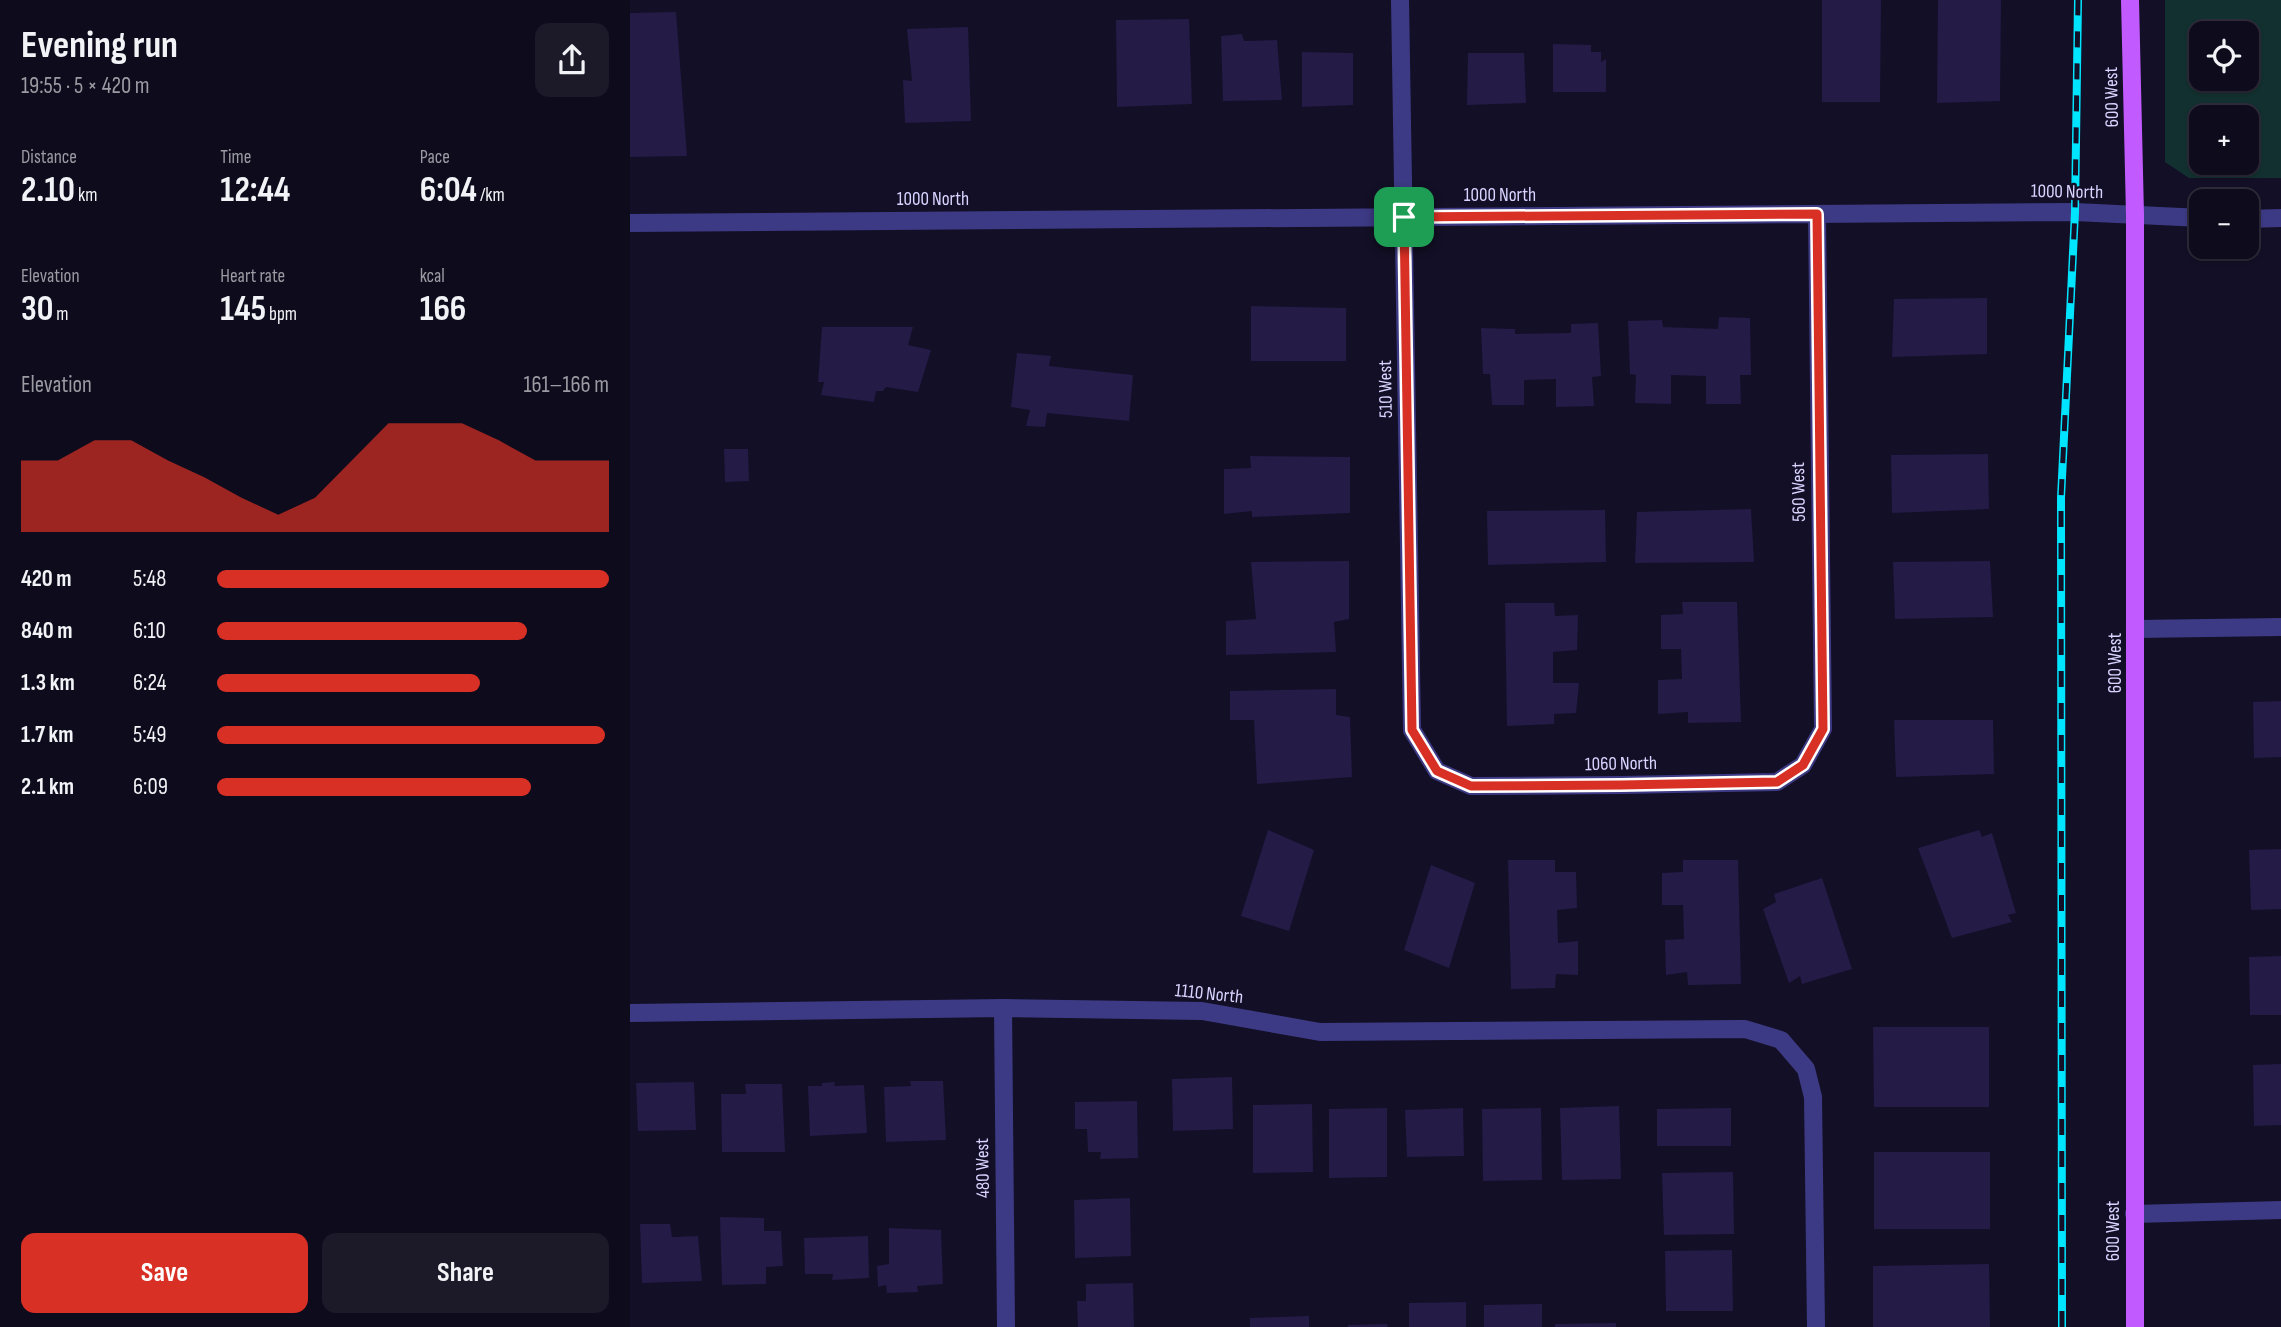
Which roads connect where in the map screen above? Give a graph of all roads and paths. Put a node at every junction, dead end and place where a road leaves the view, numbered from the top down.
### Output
1 (1400, 0) edge
2 (2130, 0) edge
3 (1817, 214) junction
4 (2136, 215) junction
5 (1404, 217) junction
6 (2189, 217) edge
7 (2281, 218) edge
8 (2259, 219) edge
9 (630, 223) edge
10 (2281, 627) edge
11 (2136, 629) junction
12 (1803, 765) joint
13 (1437, 771) joint
14 (1003, 1008) junction
15 (630, 1013) edge
16 (2281, 1210) edge
17 (2134, 1214) junction
18 (1006, 1327) edge
19 (1816, 1327) edge
20 (2135, 1327) edge

1 - 5 street, 510 West
2 - 4 main road, 600 West
3 - 4 street, 1000 North
3 - 5 street, 1000 North
3 - 12 street, 560 West
4 - 6 street, 1000 North
4 - 11 main road, 600 West
5 - 9 street, 1000 North
5 - 13 street, 510 West
7 - 8 street
10 - 11 street
11 - 17 main road, 600 West
12 - 13 street, 1060 North
14 - 15 street, 1110 North
14 - 18 street, 480 West
14 - 19 street, 1110 North
16 - 17 street
17 - 20 main road, 600 West

